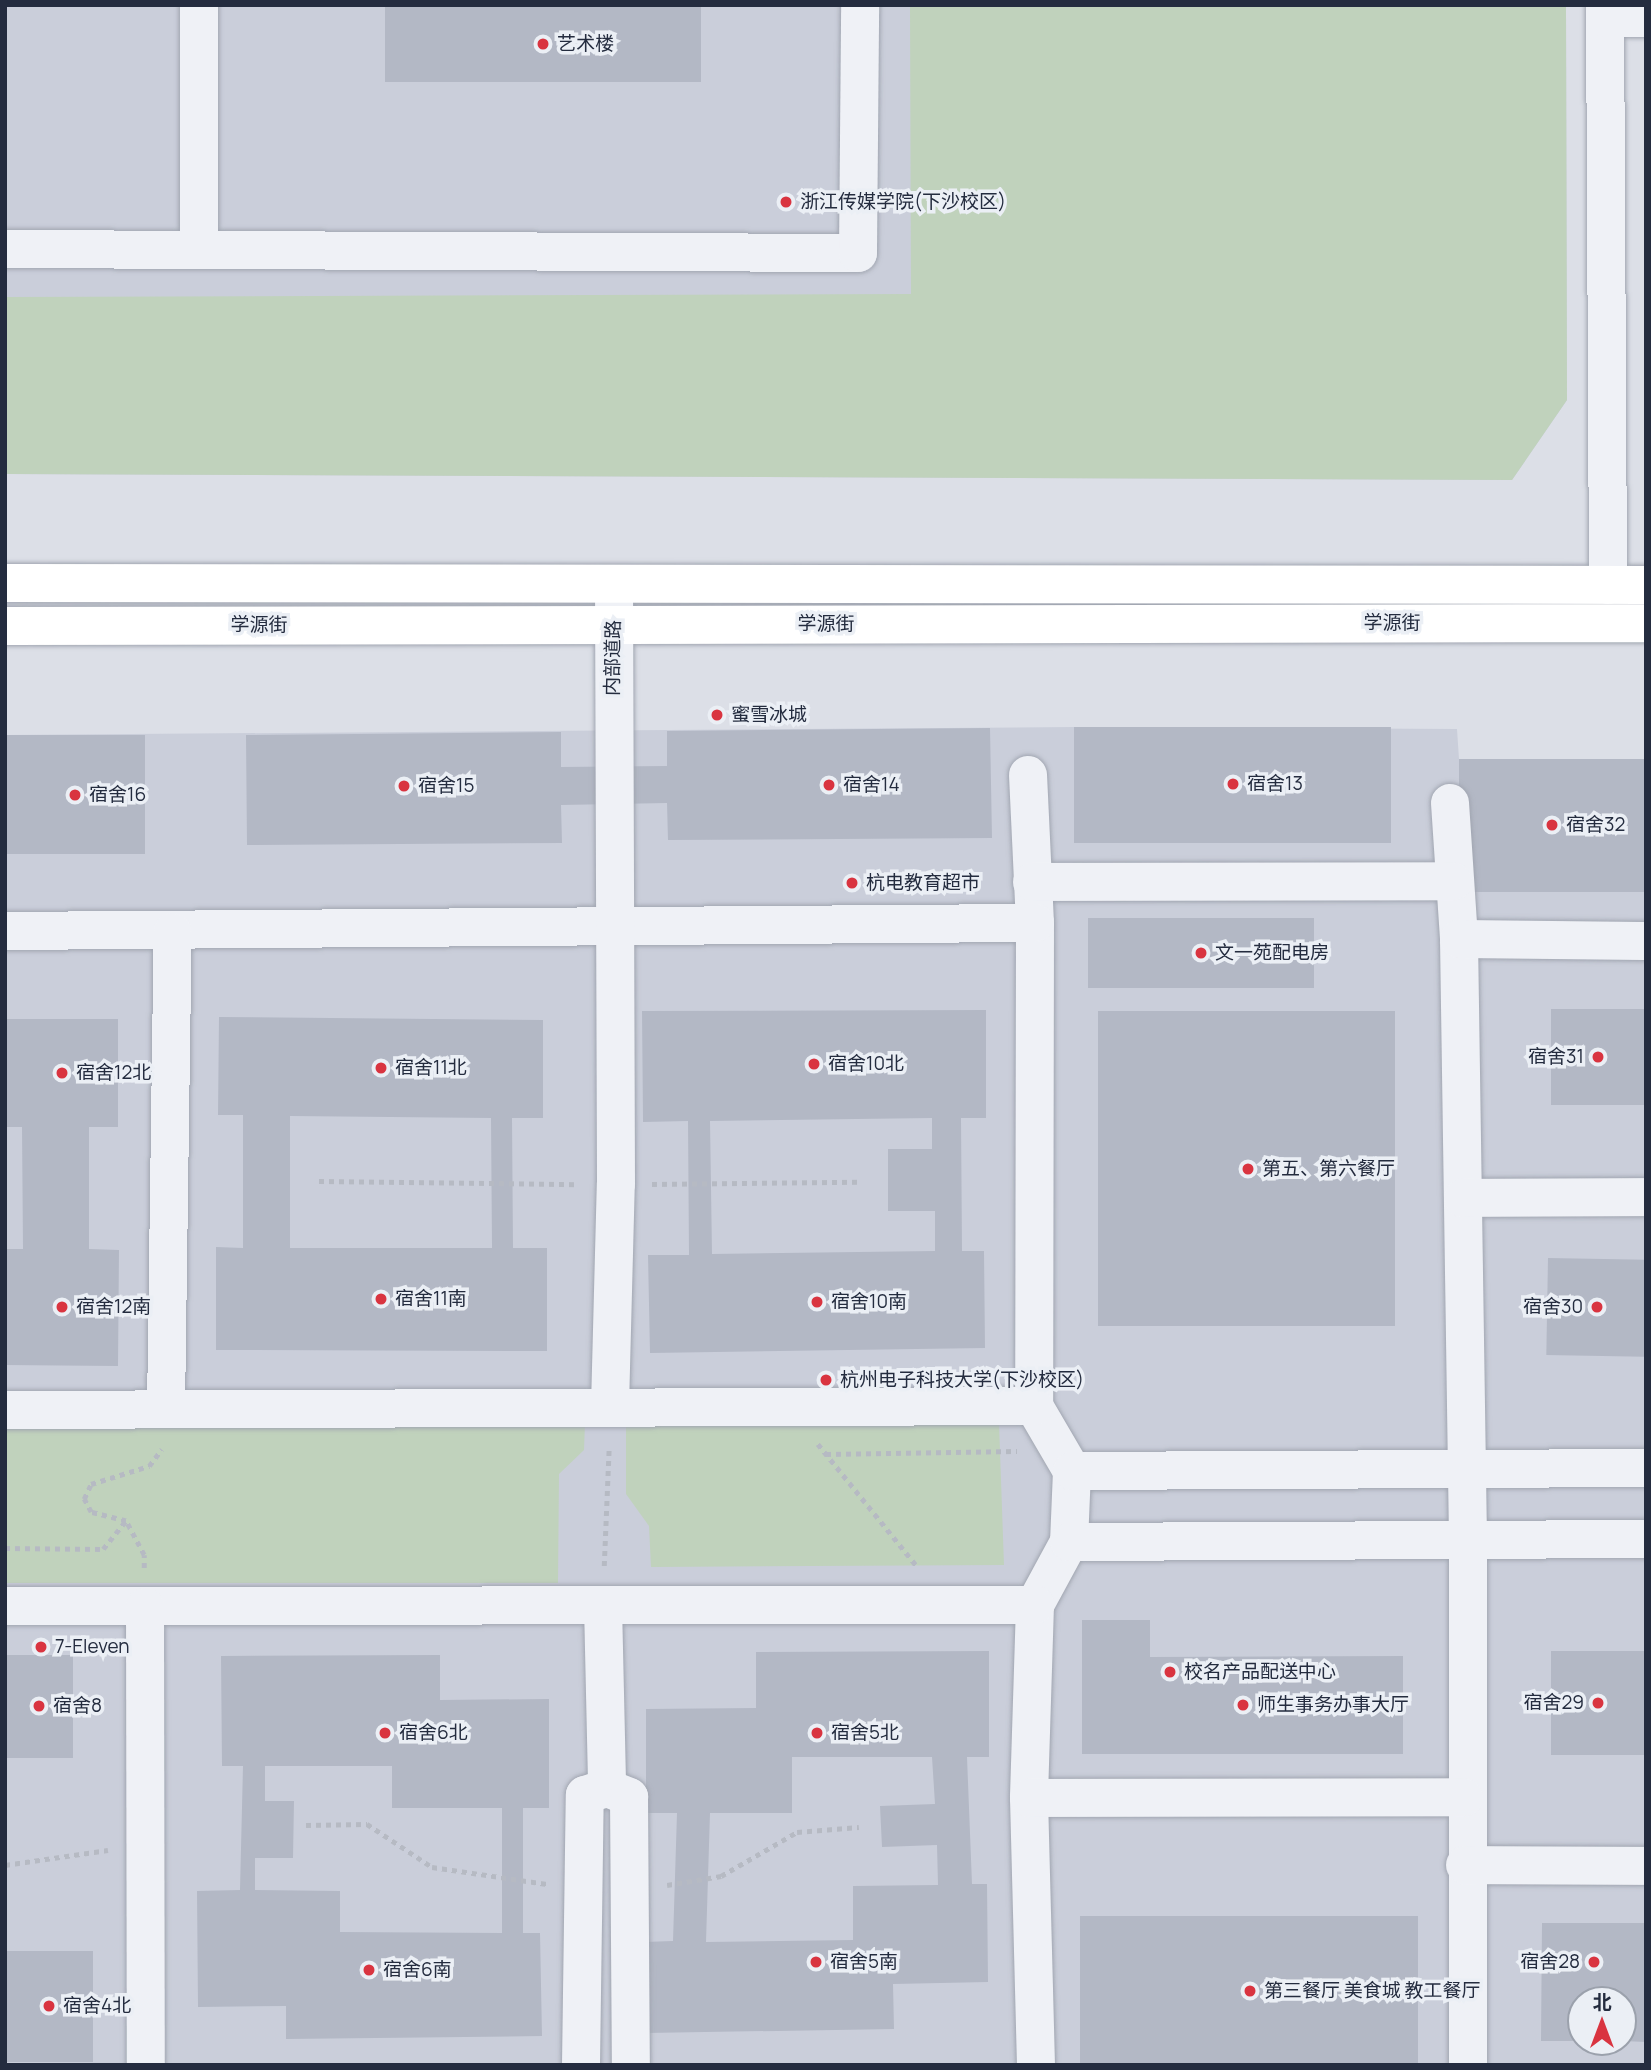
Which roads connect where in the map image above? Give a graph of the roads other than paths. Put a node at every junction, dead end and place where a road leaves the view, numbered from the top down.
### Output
1 (199, 5) edge
2 (860, 5) edge
3 (1605, 12) edge
4 (1646, 18) edge
5 (5, 249) edge
6 (199, 249) junction
7 (5, 583) edge
8 (614, 584) junction
9 (1608, 585) junction
10 (1646, 585) edge
11 (1646, 623) edge
12 (613, 625) junction
13 (5, 626) edge
14 (1028, 775) dead end
15 (1450, 803) dead end
16 (1453, 881) junction
17 (1032, 882) junction
18 (1035, 923) junction
19 (612, 930) junction
20 (5, 931) edge
21 (173, 932) junction
22 (1459, 939) junction
23 (1646, 941) edge
24 (1463, 1198) junction
25 (1646, 1198) edge
26 (610, 1406) junction
27 (1034, 1406) junction
28 (5, 1409) edge
29 (166, 1409) junction
30 (1066, 1461) junction
31 (1646, 1468) edge
32 (1466, 1469) junction
33 (1646, 1539) edge
34 (1468, 1540) junction
35 (1069, 1542) junction
36 (603, 1605) junction
37 (1035, 1605) junction
38 (5, 1606) edge
39 (145, 1607) junction
40 (607, 1788) junction
41 (1464, 1797) junction
42 (1029, 1798) junction
43 (1465, 1864) junction
44 (1646, 1866) edge
45 (146, 2065) edge
46 (581, 2065) edge
47 (631, 2065) edge
48 (1037, 2065) edge
49 (1468, 2065) edge

1 - 6 street
2 - 6 street
3 - 4 street
3 - 9 street
5 - 6 street
7 - 8 main road, 学源街
8 - 9 main road, 学源街
8 - 12 street, 内部道路
9 - 10 main road, 学源街
11 - 12 main road, 学源街
12 - 13 main road, 学源街
12 - 19 street, 内部道路
14 - 17 street
15 - 16 street
16 - 17 street
16 - 22 street
17 - 18 street
18 - 19 street
18 - 27 street
19 - 21 street
19 - 26 street, 内部道路
20 - 21 street
21 - 29 street
22 - 23 street
22 - 24 street
24 - 25 street
24 - 32 street
26 - 27 street
26 - 29 street
27 - 30 street
28 - 29 street
30 - 32 street
30 - 35 street
31 - 32 street
32 - 34 street
33 - 34 street
34 - 35 street
34 - 41 street
35 - 37 street
36 - 37 street
36 - 39 street
36 - 40 street
37 - 42 street
38 - 39 street
39 - 45 street
40 - 46 street
40 - 47 street
41 - 42 street
41 - 43 street
42 - 48 street
43 - 44 street
43 - 49 street

